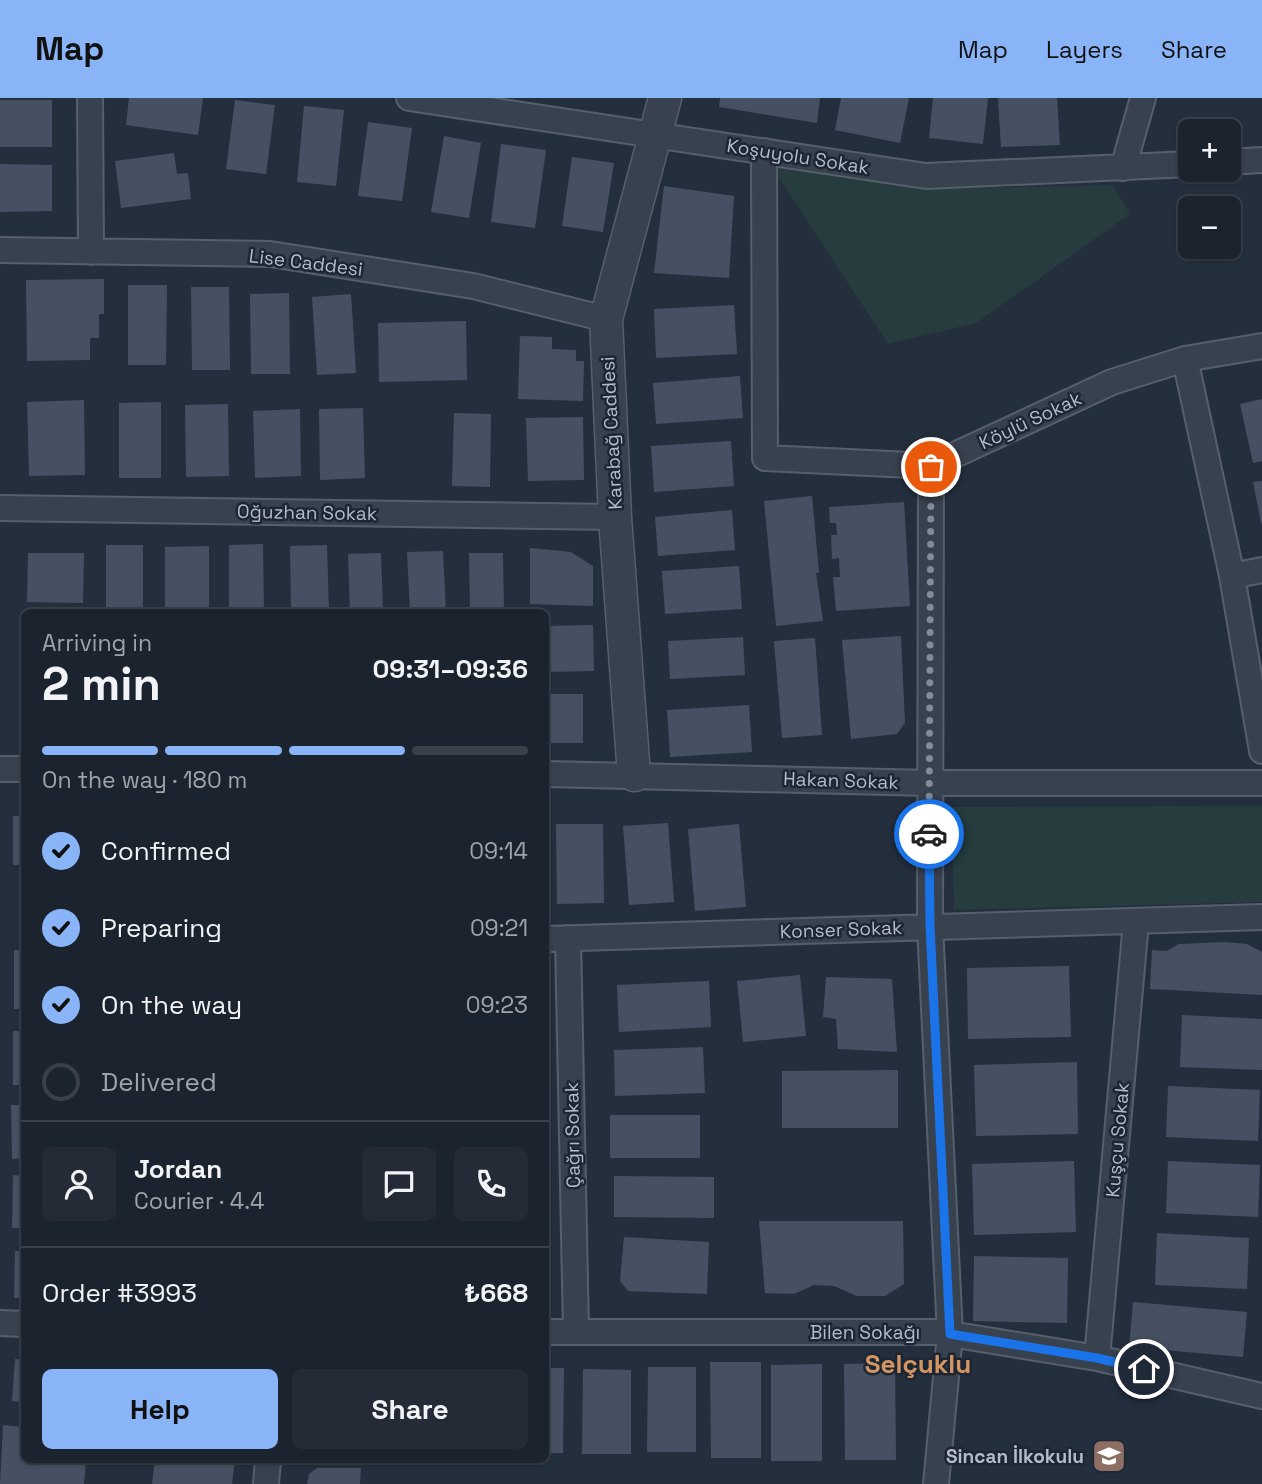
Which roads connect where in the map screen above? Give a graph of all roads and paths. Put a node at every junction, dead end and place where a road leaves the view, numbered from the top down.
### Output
1 (90, 98) edge
2 (410, 98) edge
3 (665, 98) edge
4 (1143, 98) edge
5 (658, 135) junction
6 (764, 151) junction
7 (1262, 160) edge
8 (1241, 161) edge
9 (1178, 165) edge
10 (1123, 168) junction
11 (0, 250) edge
12 (91, 252) junction
13 (606, 318) junction
14 (1262, 346) edge
15 (1185, 359) junction
16 (931, 467) junction
17 (0, 508) edge
18 (615, 517) junction
19 (1262, 570) edge
20 (1232, 576) junction
21 (1262, 751) edge
22 (0, 769) edge
23 (21, 769) edge
24 (549, 774) edge
25 (634, 775) junction
26 (929, 783) junction
27 (1262, 783) edge
28 (1262, 916) edge
29 (1136, 922) junction
30 (930, 926) junction
31 (557, 938) edge
32 (0, 1323) edge
33 (21, 1324) edge
34 (549, 1332) edge
35 (576, 1332) junction
36 (950, 1334) junction
37 (1097, 1358) junction
38 (1262, 1396) edge
39 (268, 1463) edge
40 (266, 1484) edge
41 (936, 1484) edge

1 - 12 street
2 - 5 street, Koşuyolu Sokak
3 - 5 street, Karabağ Caddesi
4 - 10 street
5 - 6 street, Koşuyolu Sokak
5 - 13 street, Karabağ Caddesi
6 - 10 street, Koşuyolu Sokak
6 - 16 street
7 - 8 street
9 - 10 street, Koşuyolu Sokak
11 - 12 street, Lise Caddesi
12 - 13 street, Lise Caddesi
13 - 18 street, Karabağ Caddesi
14 - 15 street, Köylü Sokak
15 - 16 street, Köylü Sokak
15 - 20 street
16 - 26 street
17 - 18 street, Oğuzhan Sokak
18 - 25 street, Karabağ Caddesi
19 - 20 street
20 - 21 street
22 - 23 street
24 - 25 street, Hakan Sokak
25 - 26 street, Hakan Sokak
26 - 27 street, Hakan Sokak
26 - 30 street
28 - 29 street, Konser Sokak
29 - 30 street, Konser Sokak
29 - 37 street, Kuşçu Sokak
30 - 31 street, Konser Sokak
30 - 36 street
31 - 35 street, Çağrı Sokak
32 - 33 street
34 - 35 street, Bilen Sokağı
35 - 36 street, Bilen Sokağı
36 - 37 street, Bilen Sokağı
36 - 41 street
37 - 38 street, Bilen Sokağı
39 - 40 street

